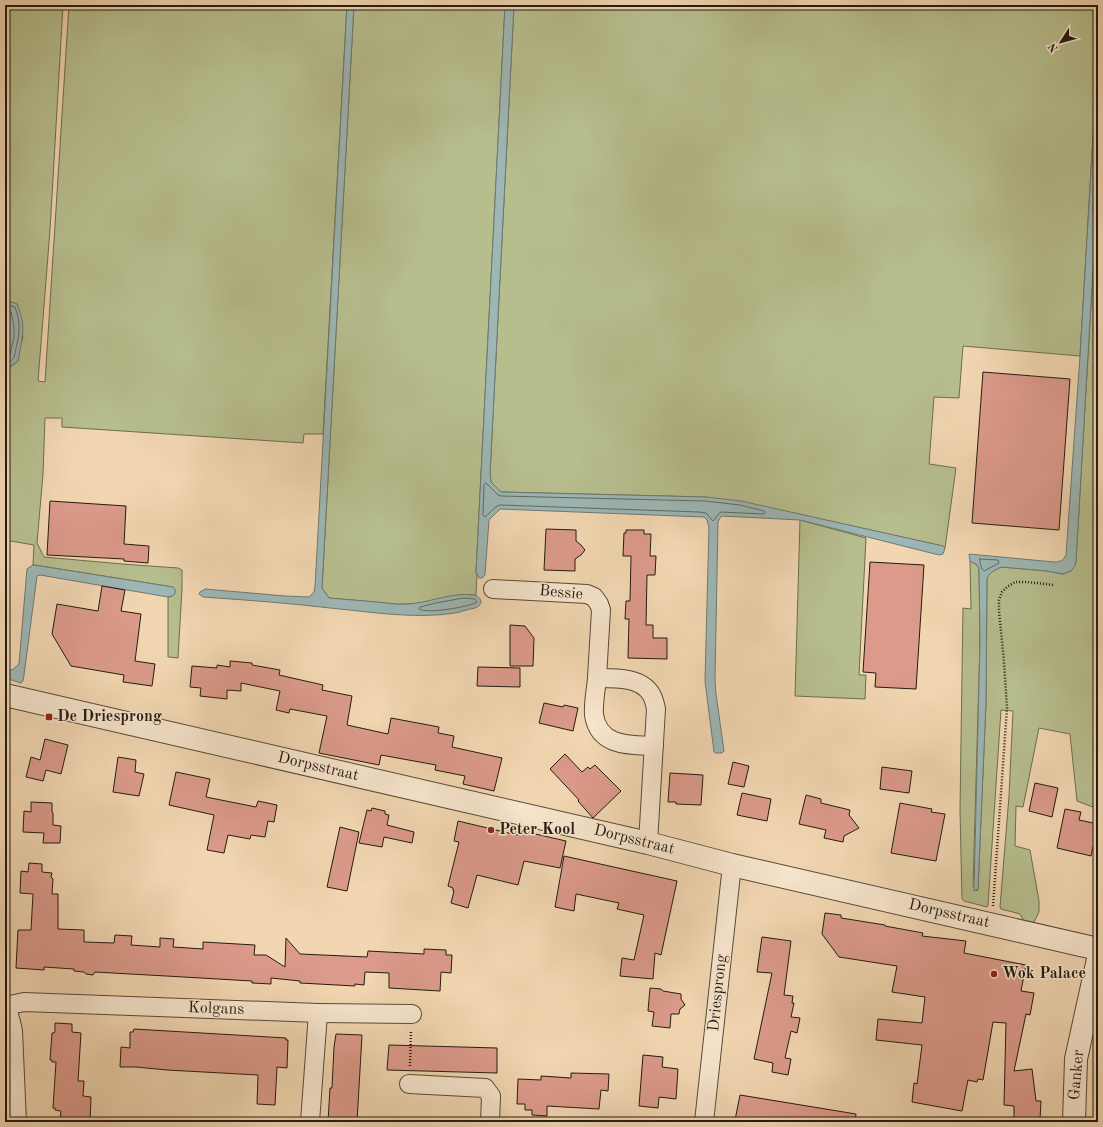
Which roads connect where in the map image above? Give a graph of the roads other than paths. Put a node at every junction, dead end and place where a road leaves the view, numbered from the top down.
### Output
1 (493, 589) dead end
2 (597, 678) junction
3 (5, 695) edge
4 (654, 746) junction
5 (648, 843) junction
6 (732, 865) junction
7 (1098, 949) edge
8 (1098, 959) edge
9 (5, 1006) edge
10 (318, 1013) junction
11 (412, 1014) road end
12 (409, 1084) road end
13 (17, 1122) edge
14 (310, 1122) edge
15 (490, 1122) edge
16 (704, 1122) edge
17 (1074, 1122) edge

1 - 2 street, Bessie
2 - 4 street
2 - 4 street, Bessie
3 - 5 street, Dorpsstraat
4 - 5 street
5 - 6 street, Dorpsstraat
6 - 7 street, Dorpsstraat
6 - 16 street, Driesprong
8 - 17 street, Ganker
9 - 10 street, Kolgans
9 - 13 street
10 - 11 street, Kolgans
10 - 14 street
12 - 15 street

